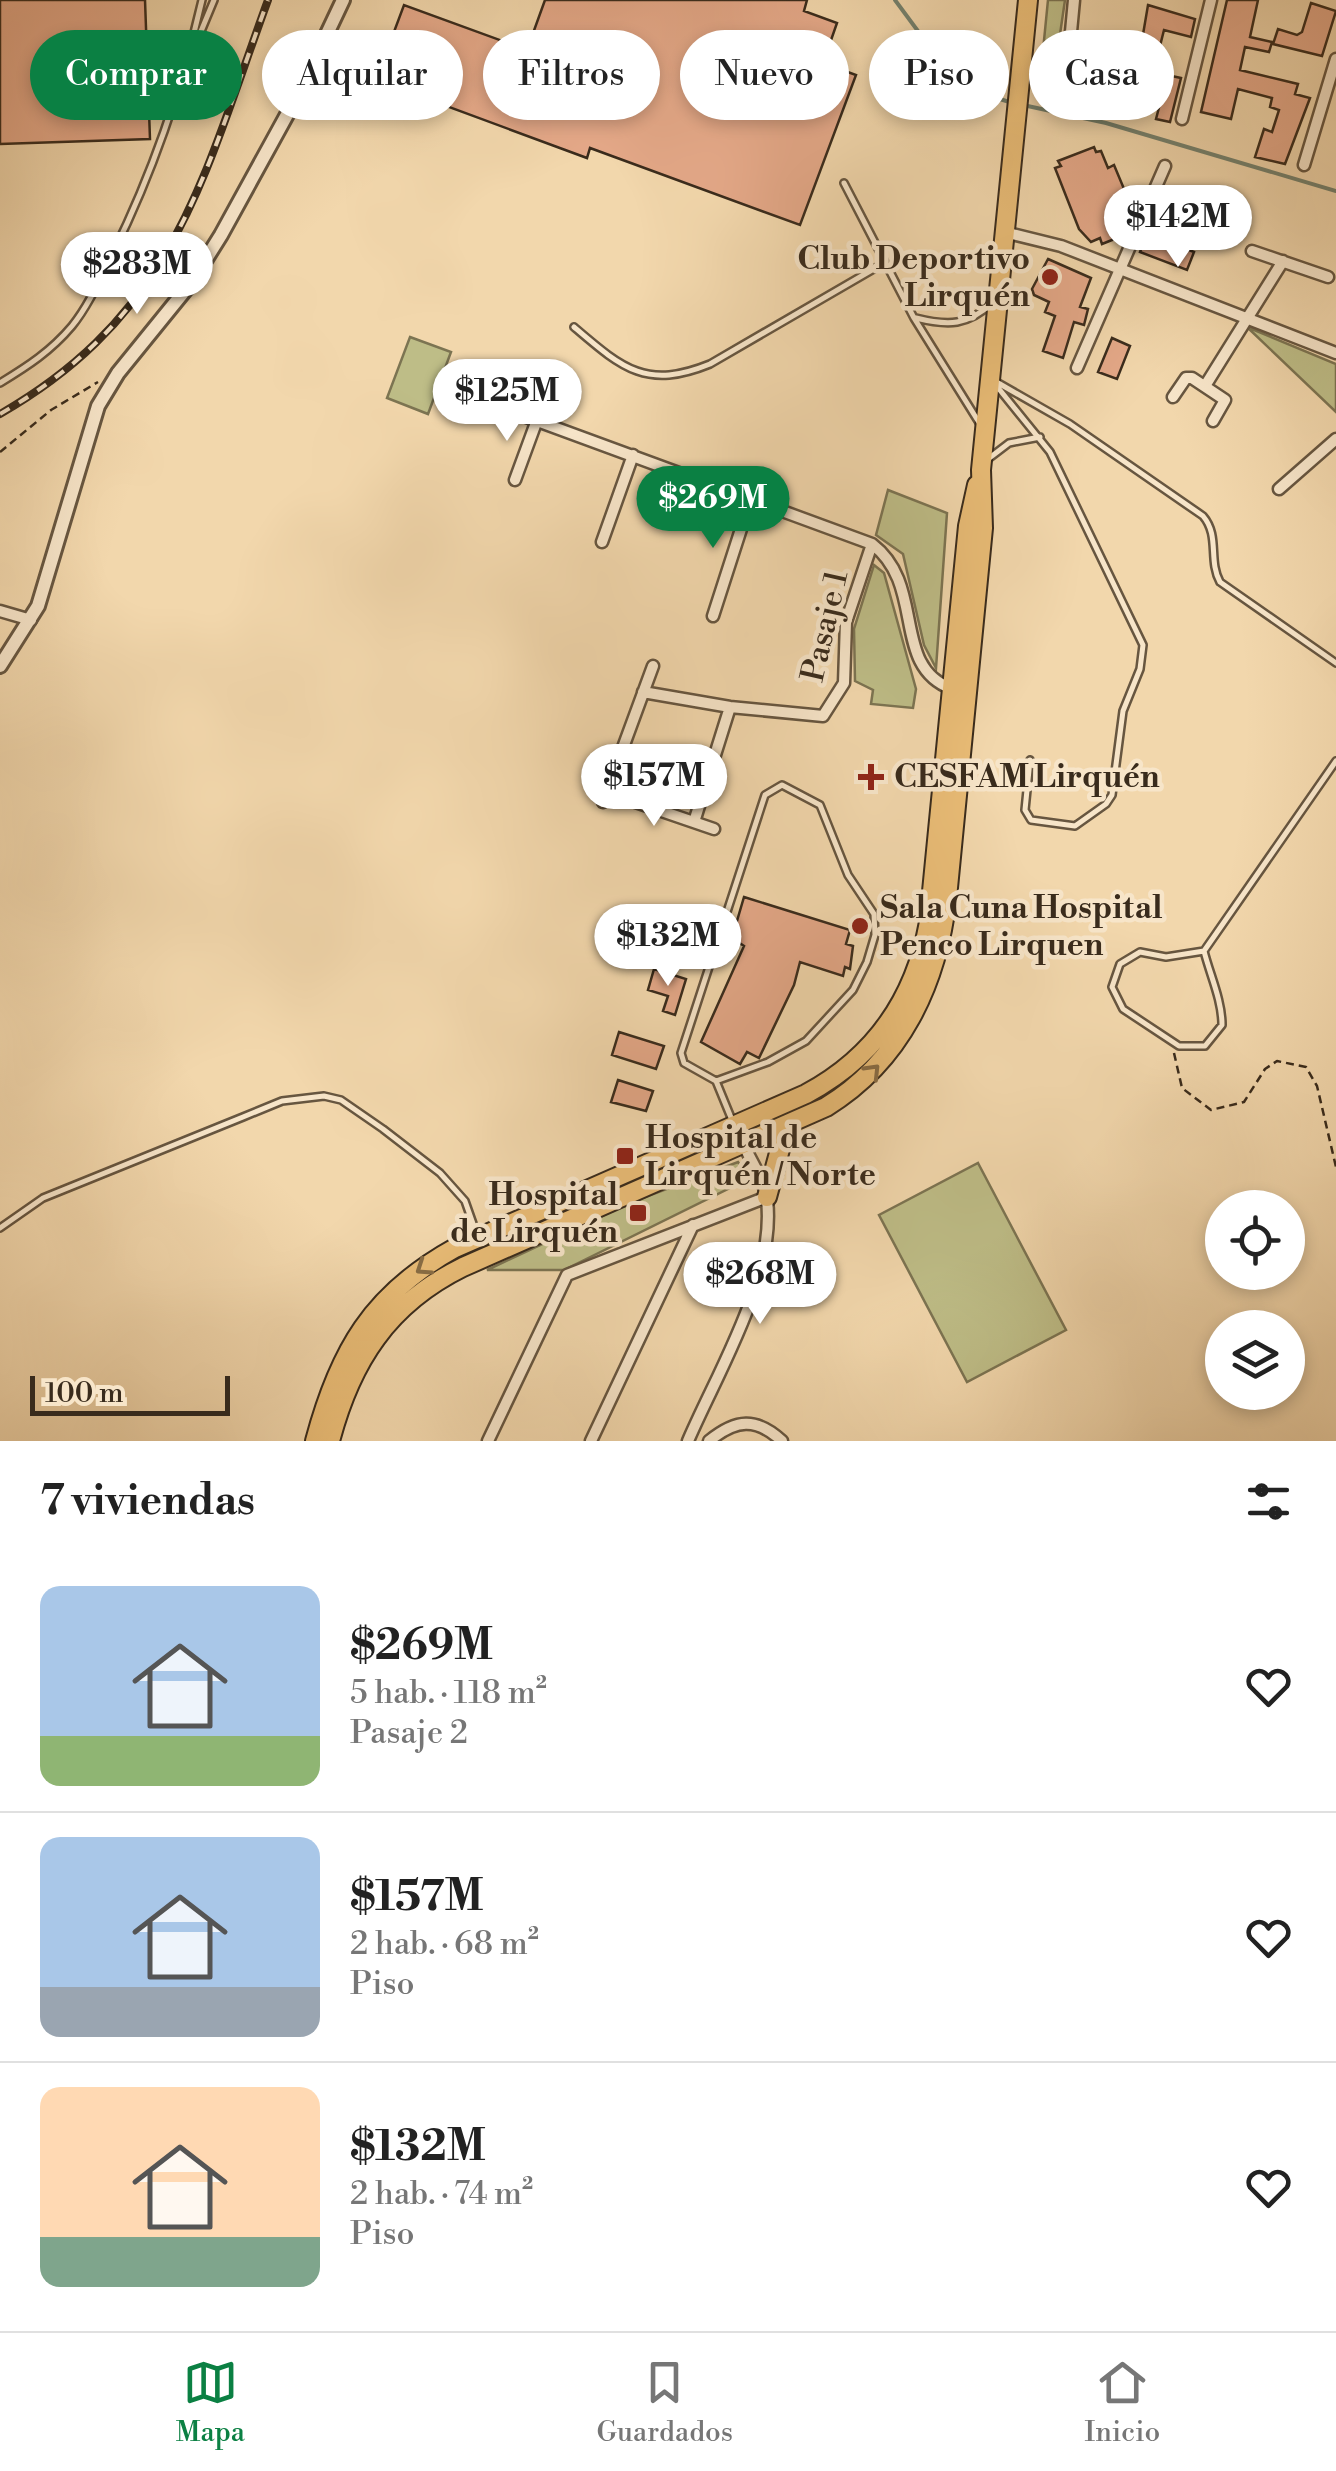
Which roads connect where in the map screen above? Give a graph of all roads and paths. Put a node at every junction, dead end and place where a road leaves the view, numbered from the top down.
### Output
1 (202, 0) edge
2 (214, 0) edge
3 (343, 0) edge
4 (1028, 0) edge
5 (1074, 0) edge
6 (1212, 0) edge
7 (195, 30) edge
8 (201, 30) edge
9 (1071, 30) edge
10 (1336, 59) edge
11 (1182, 119) dead end
12 (166, 120) edge
13 (1304, 165) dead end
14 (1165, 166) dead end
15 (844, 182) dead end
16 (1004, 232) junction
17 (1252, 251) dead end
18 (1283, 262) junction
19 (884, 263) junction
20 (1120, 269) junction
21 (1328, 278) dead end
22 (998, 296) junction
23 (914, 318) junction
24 (1248, 318) junction
25 (574, 326) dead end
26 (1336, 354) edge
27 (1077, 368) dead end
28 (118, 373) junction
29 (990, 378) junction
30 (0, 383) edge
31 (1205, 386) junction
32 (1173, 397) dead end
33 (502, 408) dead end
34 (537, 420) junction
35 (1213, 421) dead end
36 (985, 432) junction
37 (1040, 437) junction
38 (1336, 439) edge
39 (0, 452) edge
40 (633, 455) junction
41 (981, 470) junction
42 (515, 480) dead end
43 (1279, 489) dead end
44 (751, 498) junction
45 (602, 542) dead end
46 (872, 544) junction
47 (0, 612) edge
48 (713, 616) dead end
49 (31, 620) junction
50 (1336, 663) edge
51 (0, 666) edge
52 (653, 666) dead end
53 (952, 688) junction
54 (644, 692) junction
55 (730, 707) junction
56 (1030, 760) dead end
57 (1336, 761) edge
58 (694, 822) junction
59 (714, 828) dead end
60 (1204, 950) junction
61 (1179, 1046) junction
62 (716, 1081) junction
63 (792, 1124) junction
64 (739, 1136) junction
65 (1336, 1167) edge
66 (767, 1196) junction
67 (693, 1225) junction
68 (0, 1228) edge
69 (478, 1238) junction
70 (315, 1441) edge
71 (330, 1441) edge
72 (488, 1441) edge
73 (591, 1441) edge
74 (688, 1441) edge
75 (709, 1441) edge
76 (782, 1441) edge

1 - 7 lane
2 - 8 lane
3 - 28 street
4 - 16 main road
5 - 9 street
6 - 11 street
10 - 13 street
12 - 30 lane
14 - 20 street
15 - 19 lane
16 - 20 street
16 - 22 main road
17 - 18 street
18 - 21 street
18 - 24 street
19 - 23 lane
19 - 25 lane
20 - 24 street
20 - 27 street
22 - 23 lane
22 - 29 main road
23 - 36 lane
24 - 26 street
24 - 31 street
28 - 39 path
28 - 49 street
29 - 36 main road
29 - 37 lane
29 - 50 lane
31 - 32 street
31 - 35 street
33 - 34 street
34 - 40 street
34 - 42 street
36 - 41 main road
37 - 41 lane
37 - 56 lane
38 - 43 street
40 - 44 street
40 - 45 street
41 - 53 main road
63 -> 41 main road
44 - 46 street
44 - 48 street
46 - 53 street
46 - 55 street, Pasaje 1
47 - 49 street
49 - 51 street
52 - 54 street
53 - 64 main road
54 - 55 street
54 - 58 street
55 - 58 street
57 - 60 lane
58 - 59 street
60 - 61 lane
60 - 61 lane
61 - 65 path
62 - 62 lane
62 - 64 lane
63 - 64 main road
63 - 66 main road
64 - 66 street
64 - 69 main road
64 - 71 main road
66 - 67 street
66 - 74 street
67 - 72 street
67 - 73 street
68 - 69 lane
69 -> 70 main road
75 - 76 street

